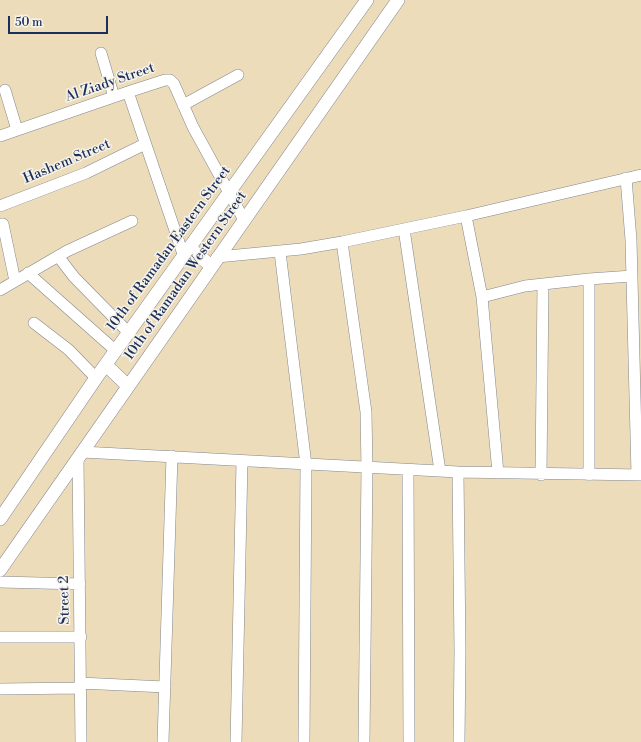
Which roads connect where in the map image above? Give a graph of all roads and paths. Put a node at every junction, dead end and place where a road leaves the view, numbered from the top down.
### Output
1 (367, 0) edge
2 (398, 0) edge
3 (101, 53) dead end
4 (238, 75) dead end
5 (5, 90) dead end
6 (128, 92) junction
7 (114, 97) junction
8 (183, 105) junction
9 (17, 130) junction
10 (0, 136) edge
11 (145, 144) junction
12 (641, 175) edge
13 (626, 178) junction
14 (229, 193) junction
15 (0, 206) edge
16 (466, 216) junction
17 (244, 220) junction
18 (132, 221) dead end
19 (3, 224) dead end
20 (404, 229) junction
21 (342, 242) junction
22 (280, 252) junction
23 (187, 253) junction
24 (58, 256) junction
25 (214, 262) junction
26 (28, 273) junction
27 (632, 276) junction
28 (589, 279) junction
29 (15, 281) junction
30 (543, 284) junction
31 (0, 290) edge
32 (482, 297) junction
33 (34, 323) dead end
34 (130, 333) junction
35 (116, 351) junction
36 (106, 364) junction
37 (96, 378) junction
38 (128, 386) junction
39 (80, 455) junction
40 (172, 456) junction
41 (242, 461) junction
42 (306, 465) junction
43 (367, 468) junction
44 (408, 470) junction
45 (440, 472) junction
46 (458, 472) junction
47 (498, 474) junction
48 (541, 475) junction
49 (589, 475) junction
50 (639, 475) edge
51 (0, 519) edge
52 (0, 570) edge
53 (0, 582) edge
54 (80, 584) junction
55 (0, 637) edge
56 (81, 637) junction
57 (80, 686) junction
58 (165, 687) junction
59 (0, 689) edge
60 (81, 742) edge
61 (163, 742) edge
62 (236, 742) edge
63 (304, 742) edge
64 (364, 742) edge
65 (409, 742) edge
66 (459, 742) edge

1 - 14 street, 10th of Ramadan Eastern Street
2 - 17 street, 10th of Ramadan Western Street
3 - 7 street
4 - 8 street
5 - 9 street
6 - 7 street, Al Ziady Street
6 - 8 street, Al Ziady Street
6 - 11 street
7 - 9 street, Al Ziady Street
8 - 14 street, Al Ziady Street
9 - 10 street, Al Ziady Street
11 - 15 street, Hashem Street
11 - 23 street
12 - 13 street
13 - 16 street
13 - 27 street
14 - 17 street, Al Ziady Street
14 - 23 street, 10th of Ramadan Eastern Street
16 - 20 street
16 - 32 street
17 - 25 street, 10th of Ramadan Western Street
18 - 24 street
19 - 29 street
20 - 21 street
20 - 45 street
21 - 22 street
21 - 43 street
22 - 25 street
22 - 42 street
23 - 25 street
23 - 34 street, 10th of Ramadan Eastern Street
24 - 26 street
24 - 34 street
25 - 38 street, 10th of Ramadan Western Street
26 - 29 street
26 - 35 street
27 - 28 street
27 - 50 street
28 - 30 street
28 - 49 street
29 - 31 street
30 - 32 street
30 - 48 street
32 - 47 street
33 - 37 street
34 - 35 street, 10th of Ramadan Eastern Street
35 - 36 street, 10th of Ramadan Eastern Street
36 - 37 street, 10th of Ramadan Eastern Street
36 - 38 street
37 - 51 street, 10th of Ramadan Eastern Street
38 - 39 street, 10th of Ramadan Western Street
39 - 40 street
39 - 52 street, 10th of Ramadan Western Street
39 - 54 street, Street 2
40 - 41 street
40 - 58 street
41 - 42 street
41 - 62 street
42 - 43 street
42 - 63 street
43 - 44 street
43 - 64 street
44 - 45 street
44 - 65 street
45 - 46 street
46 - 47 street
46 - 66 street
47 - 48 street
48 - 49 street
49 - 50 street
53 - 54 street
54 - 56 street, Street 2
55 - 56 street
56 - 57 street, Street 2
57 - 58 street
57 - 59 street
57 - 60 street, Street 2
58 - 61 street

